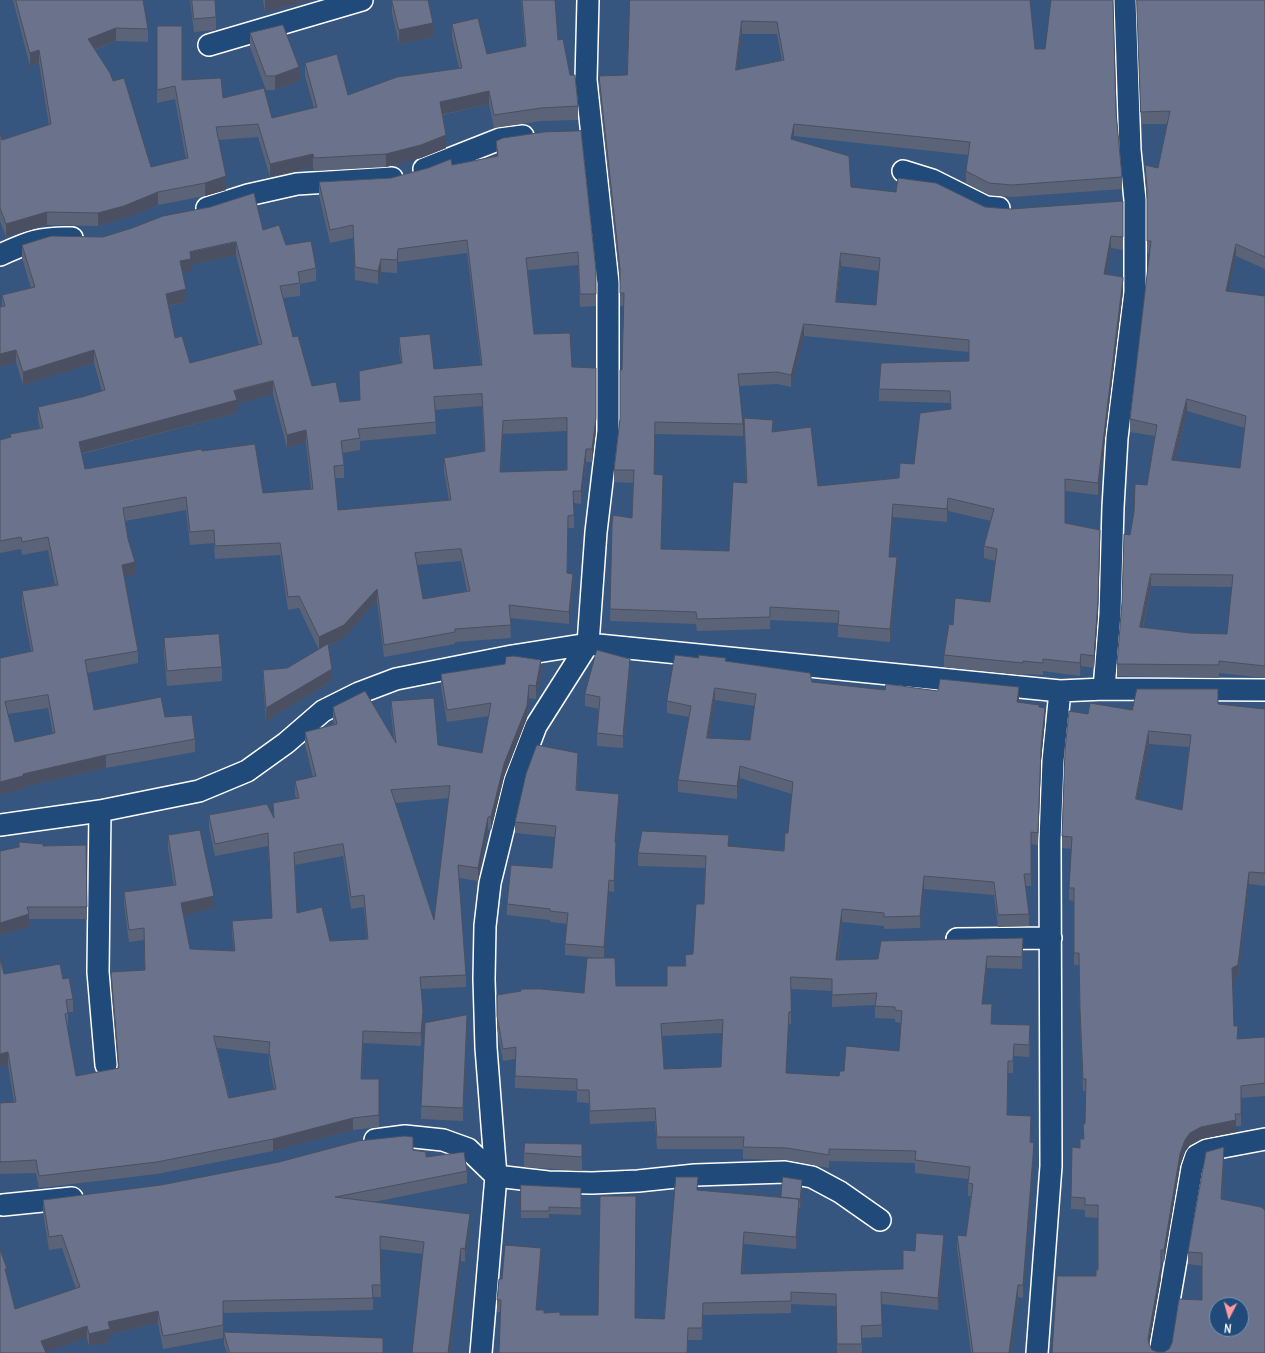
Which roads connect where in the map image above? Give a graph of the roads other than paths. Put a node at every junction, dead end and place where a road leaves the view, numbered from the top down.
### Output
1 (362, 0) edge
2 (588, 0) edge
3 (1125, 0) edge
4 (209, 45) dead end
5 (592, 131) junction
6 (571, 132) edge
7 (543, 133) edge
8 (903, 171) dead end
9 (1135, 200) junction
10 (1112, 202) edge
11 (1020, 209) edge
12 (187, 212) edge
13 (94, 238) edge
14 (0, 255) edge
15 (588, 644) junction
16 (1104, 689) junction
17 (1265, 690) edge
18 (1060, 691) junction
19 (100, 811) junction
20 (0, 825) edge
21 (1051, 938) junction
22 (941, 940) edge
23 (106, 1065) dead end
24 (1265, 1139) edge
25 (356, 1142) edge
26 (496, 1176) junction
27 (89, 1196) edge
28 (3, 1205) dead end
29 (880, 1220) dead end
30 (481, 1353) edge
31 (1037, 1353) edge
32 (1160, 1353) edge

1 - 4 street
2 - 5 street
3 - 9 street
5 - 6 street
5 - 15 street
7 - 12 street
8 - 11 street
9 - 10 street
9 - 16 street
13 - 14 street
15 - 18 street
15 - 19 street
15 - 26 street
16 - 17 street
16 - 18 street
18 - 21 street
19 - 20 street
19 - 23 street
21 - 22 street
21 - 31 street
24 - 32 street
25 - 26 street
26 - 29 street
26 - 30 street
27 - 28 street

